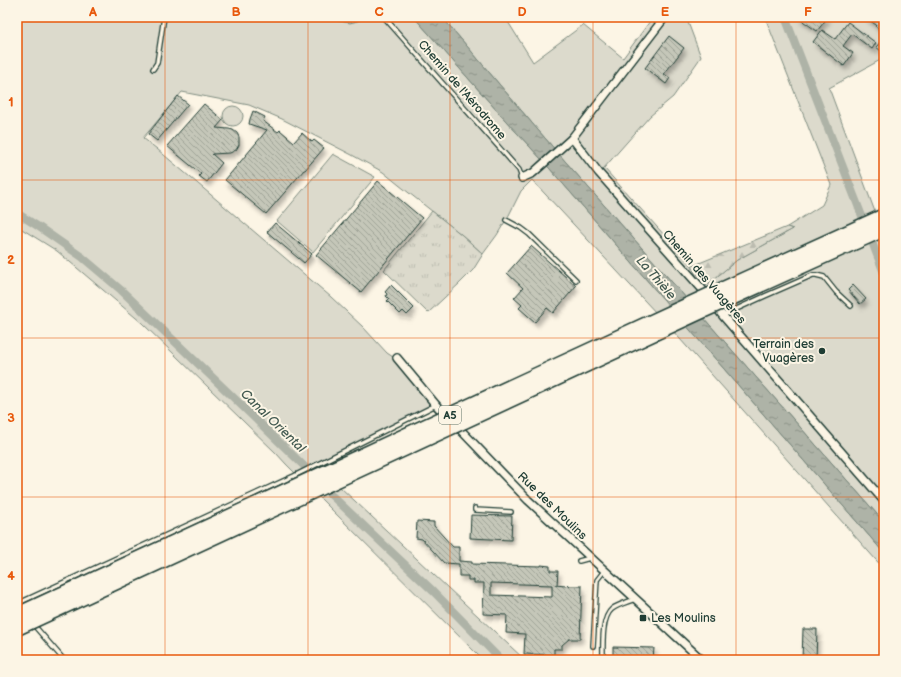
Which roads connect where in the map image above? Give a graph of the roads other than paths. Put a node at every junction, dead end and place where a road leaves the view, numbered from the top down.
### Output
1 (164, 17) edge
2 (384, 17) edge
3 (665, 17) edge
4 (153, 70) dead end
5 (570, 140) junction
6 (522, 178) joint
7 (884, 216) edge
8 (506, 220) dead end
9 (884, 229) edge
10 (576, 280) dead end
11 (851, 306) dead end
12 (723, 316) junction
13 (397, 358) dead end
14 (436, 405) junction
15 (884, 502) edge
16 (475, 508) dead end
17 (511, 512) dead end
18 (590, 558) junction
19 (579, 561) dead end
20 (604, 571) junction
21 (635, 599) junction
22 (17, 605) edge
23 (17, 615) edge
24 (17, 628) edge
25 (594, 646) dead end
26 (64, 660) edge
27 (603, 660) edge
28 (702, 660) edge

1 - 4 lane
2 - 6 lane, Chemin de l'Aérodrome
3 - 5 street
5 - 6 street
5 - 12 street, Chemin des Vuagères
7 - 23 highway, A5, bridge
8 - 10 lane
9 - 24 highway, A5, bridge
11 - 12 lane
12 - 15 street, Chemin des Vuagères
13 - 14 street, Rue des Moulins
14 - 18 street, Rue des Moulins
14 - 22 lane
16 - 17 lane
18 - 19 lane
18 - 20 street, Rue des Moulins
20 - 21 street, Rue des Moulins
20 - 25 lane
21 - 27 lane
21 - 28 street, Rue des Moulins
22 - 26 lane

